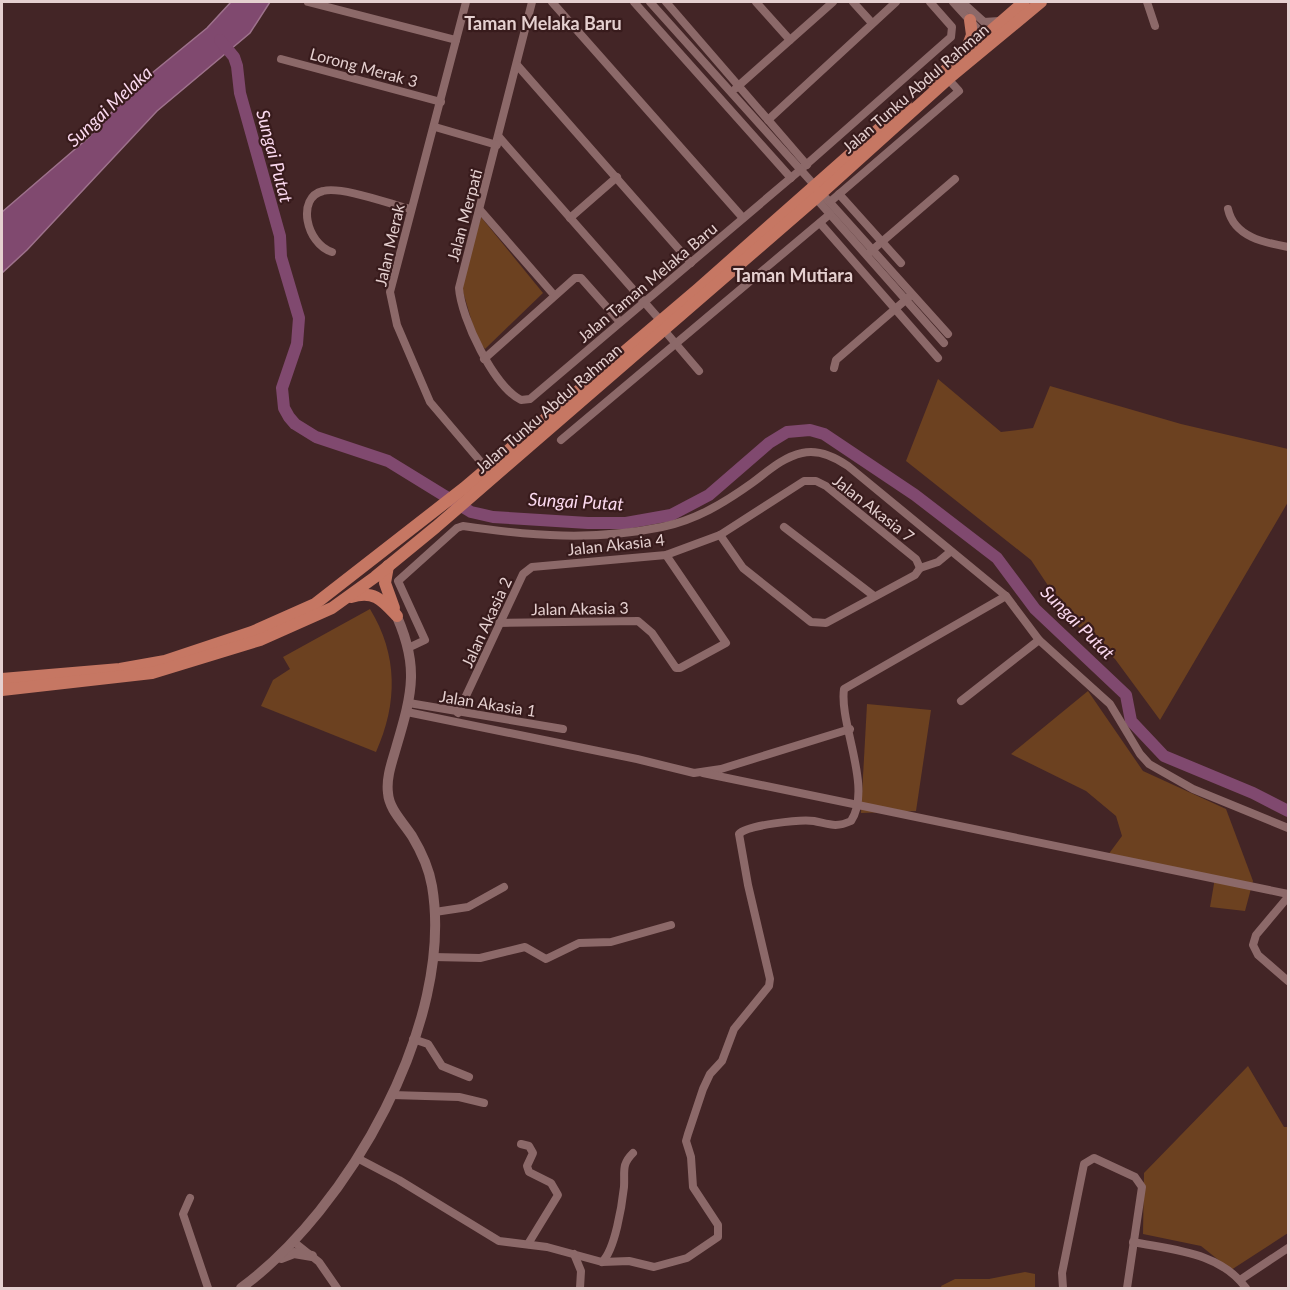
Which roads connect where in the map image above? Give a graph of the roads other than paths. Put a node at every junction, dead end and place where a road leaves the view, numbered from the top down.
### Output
1 (308, 2) edge
2 (532, 2) edge
3 (552, 2) edge
4 (634, 2) edge
5 (650, 2) edge
6 (756, 2) edge
7 (833, 2) edge
8 (853, 2) edge
9 (896, 2) edge
10 (930, 2) edge
11 (953, 2) edge
12 (962, 2) edge
13 (1024, 2) edge
14 (1041, 2) edge
15 (1147, 2) edge
16 (466, 4) edge
17 (668, 4) edge
18 (660, 13) junction
19 (970, 20) junction
20 (651, 21) junction
21 (1002, 21) junction
22 (872, 24) junction
23 (1155, 26) dead end
24 (456, 40) junction
25 (790, 40) junction
26 (987, 40) junction
27 (963, 54) junction
28 (700, 58) junction
29 (280, 59) dead end
30 (517, 65) junction
31 (691, 65) junction
32 (948, 79) junction
33 (738, 86) junction
34 (730, 93) junction
35 (441, 102) junction
36 (768, 120) junction
37 (435, 127) junction
38 (498, 141) junction
39 (807, 165) junction
40 (799, 171) junction
41 (617, 177) junction
42 (791, 178) junction
43 (955, 178) dead end
44 (817, 191) junction
45 (839, 194) junction
46 (410, 209) junction
47 (1228, 209) dead end
48 (481, 210) junction
49 (830, 214) junction
50 (570, 218) junction
51 (743, 218) junction
52 (820, 223) junction
53 (882, 242) junction
54 (1288, 247) edge
55 (873, 249) junction
56 (332, 252) dead end
57 (866, 255) junction
58 (691, 263) junction
59 (901, 263) dead end
60 (913, 294) junction
61 (554, 295) junction
62 (906, 300) junction
63 (645, 302) junction
64 (896, 309) junction
65 (620, 322) junction
66 (662, 325) junction
67 (948, 334) dead end
68 (944, 344) dead end
69 (677, 345) junction
70 (938, 358) dead end
71 (484, 359) junction
72 (834, 368) dead end
73 (699, 371) dead end
74 (518, 399) joint
75 (561, 440) dead end
76 (486, 468) junction
77 (804, 481) joint
78 (468, 492) junction
79 (448, 508) junction
80 (427, 517) junction
81 (436, 527) junction
82 (784, 528) dead end
83 (720, 535) junction
84 (444, 539) junction
85 (950, 552) junction
86 (666, 555) junction
87 (388, 566) junction
88 (921, 568) junction
89 (523, 574) joint
90 (375, 577) junction
91 (874, 596) junction
92 (1006, 596) junction
93 (309, 607) junction
94 (332, 608) junction
95 (397, 616) junction
96 (499, 623) junction
97 (1039, 640) junction
98 (408, 648) junction
99 (2, 680) edge
100 (2, 690) edge
101 (961, 702) dead end
102 (408, 708) junction
103 (458, 713) junction
104 (564, 729) dead end
105 (850, 729) junction
106 (703, 773) junction
107 (858, 805) junction
108 (1288, 828) edge
109 (504, 887) dead end
110 (1288, 896) edge
111 (435, 912) junction
112 (671, 926) dead end
113 (433, 957) junction
114 (1288, 981) edge
115 (413, 1039) junction
116 (469, 1077) dead end
117 (392, 1095) junction
118 (484, 1103) dead end
119 (521, 1144) dead end
120 (633, 1153) dead end
121 (359, 1159) junction
122 (190, 1198) dead end
123 (294, 1242) junction
124 (1133, 1242) junction
125 (528, 1244) junction
126 (1288, 1248) edge
127 (574, 1254) junction
128 (312, 1256) junction
129 (602, 1262) junction
130 (273, 1263) junction
131 (1240, 1280) junction
132 (208, 1288) edge
133 (241, 1288) edge
134 (337, 1288) edge
135 (580, 1288) edge
136 (1063, 1288) edge
137 (1127, 1288) edge
138 (1246, 1288) edge

1 - 24 street
2 - 30 street, Jalan Merpati
3 - 51 street
4 - 20 street
5 - 18 street
6 - 25 street
7 - 25 street
8 - 22 street
9 - 22 street
10 - 39 street, Jalan Taman Melaka Baru
11 - 19 street
12 - 21 street
13 - 21 main road, Jalan Tunku Abdul Rahman
14 - 26 main road, Jalan Tunku Abdul Rahman
15 - 23 street
16 - 24 street, Jalan Merak
17 - 18 street
17 - 33 street
18 - 20 street
18 - 28 street
19 - 26 street
19 - 27 main road
20 - 31 street
21 - 26 main road, Jalan Tunku Abdul Rahman
22 - 36 street
24 - 35 street, Jalan Merak
25 - 33 street
26 - 27 main road, Jalan Tunku Abdul Rahman
26 - 32 main road, Jalan Tunku Abdul Rahman
27 - 44 main road, Jalan Tunku Abdul Rahman
28 - 31 street
28 - 34 street
29 - 35 street, Lorong Merak 3
30 - 38 street, Jalan Merpati
30 - 41 street
31 - 42 street
32 - 44 main road, Jalan Tunku Abdul Rahman
32 - 45 street
33 - 34 street
33 - 36 street
34 - 40 street
35 - 37 street, Jalan Merak
36 - 39 street
37 - 38 street
37 - 46 street, Jalan Merak
38 - 48 street, Jalan Merpati
38 - 50 street
39 - 40 street, Jalan Taman Melaka Baru
40 - 42 street, Jalan Taman Melaka Baru
40 - 44 street
41 - 50 street
41 - 58 street
42 - 51 street, Jalan Taman Melaka Baru
43 - 53 street
44 - 45 street
44 - 49 street
44 - 55 street
44 - 66 main road, Jalan Tunku Abdul Rahman
45 - 53 street
46 - 56 street
46 - 76 street, Jalan Merak
47 - 54 street
48 - 61 street
48 - 71 street, Jalan Merpati
49 - 52 street
49 - 57 street
50 - 63 street
51 - 58 street, Jalan Taman Melaka Baru
52 - 64 street
52 - 69 street
53 - 55 street
53 - 59 street
55 - 57 street
55 - 60 street
57 - 62 street
58 - 63 street, Jalan Taman Melaka Baru
60 - 62 street
60 - 67 street
61 - 65 street
61 - 71 street
62 - 64 street
62 - 68 street
63 - 65 street, Jalan Taman Melaka Baru
63 - 66 street
64 - 70 street
64 - 72 street
65 - 74 street, Jalan Taman Melaka Baru
66 - 69 street
66 - 76 main road, Jalan Tunku Abdul Rahman
66 - 78 main road, Jalan Tunku Abdul Rahman
69 - 73 street
69 - 75 street
71 - 74 street, Jalan Merpati
76 - 78 main road, Jalan Tunku Abdul Rahman
77 - 83 street, Jalan Akasia 4
77 - 88 street, Jalan Akasia 7
78 - 79 main road, Jalan Tunku Abdul Rahman
79 - 80 main road, Jalan Tunku Abdul Rahman
79 - 81 main road, Jalan Tunku Abdul Rahman
80 - 90 main road
80 - 93 main road, Jalan Tunku Abdul Rahman
81 - 84 street
81 - 87 main road, Jalan Tunku Abdul Rahman
82 - 91 street
83 - 86 street, Jalan Akasia 4
83 - 91 street
84 - 85 street
84 - 98 street
85 - 88 street
85 - 92 street
86 - 89 street, Jalan Akasia 4
86 - 96 street, Jalan Akasia 3
87 - 90 main road, Jalan Tunku Abdul Rahman
87 - 95 main road
88 - 91 street
89 - 96 street, Jalan Akasia 2
90 - 93 main road
90 - 94 main road, Jalan Tunku Abdul Rahman
90 - 95 main road
92 - 97 street
92 - 105 street
93 - 99 main road, Jalan Tunku Abdul Rahman
94 - 95 main road
94 - 100 main road, Jalan Tunku Abdul Rahman
95 - 98 main road
96 - 103 street, Jalan Akasia 2
97 - 101 street
97 - 108 street
98 - 102 main road
102 - 103 street, Jalan Akasia 1
102 - 106 street
102 - 111 main road
103 - 104 street, Jalan Akasia 1
105 - 106 street
105 - 107 street
106 - 107 street
107 - 110 street
107 - 129 street
109 - 111 street
110 - 114 street
111 - 113 main road
112 - 113 street
113 - 115 main road
115 - 116 street
115 - 117 main road
117 - 118 street
117 - 121 main road
119 - 125 street
120 - 129 street
121 - 123 main road
121 - 125 street
122 - 132 street
123 - 128 street
123 - 130 main road
124 - 131 street
124 - 136 street
124 - 137 street
125 - 127 street
126 - 131 street
127 - 129 street
127 - 135 street
128 - 130 main road
128 - 134 street
130 - 133 main road
131 - 138 street

